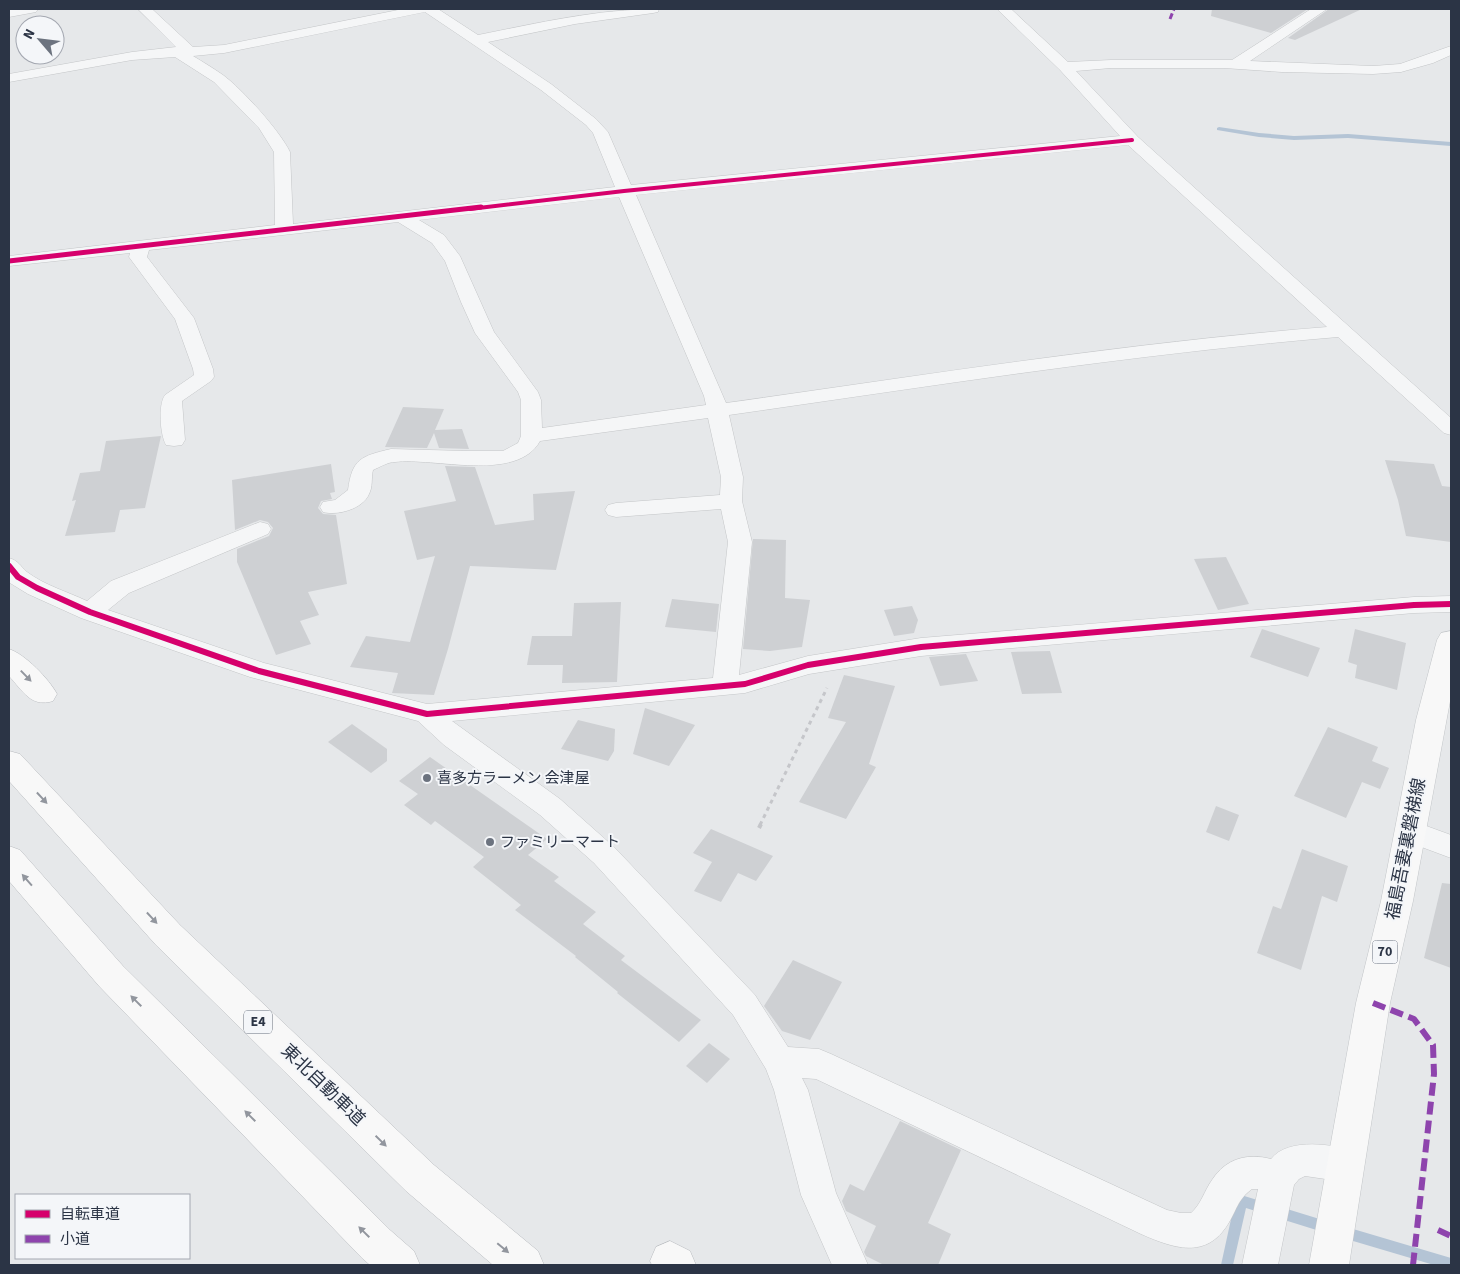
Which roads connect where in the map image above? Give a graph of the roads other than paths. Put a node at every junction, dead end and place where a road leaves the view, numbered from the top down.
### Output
1 (30, 9) edge
2 (144, 9) edge
3 (418, 9) edge
4 (653, 9) edge
5 (1003, 9) edge
6 (1320, 9) edge
7 (9, 13) edge
8 (476, 40) junction
9 (1451, 50) edge
10 (183, 51) junction
11 (1235, 65) junction
12 (1065, 67) junction
13 (9, 78) edge
14 (1132, 140) junction
15 (624, 191) junction
16 (401, 216) junction
17 (284, 229) junction
18 (141, 245) junction
19 (9, 261) edge
20 (1344, 331) junction
21 (717, 409) junction
22 (1451, 429) edge
23 (532, 436) junction
24 (174, 440) dead end
25 (731, 501) junction
26 (330, 507) dead end
27 (616, 510) dead end
28 (260, 529) dead end
29 (9, 566) edge
30 (1451, 604) edge
31 (90, 612) junction
32 (1451, 640) edge
33 (9, 659) edge
34 (726, 686) junction
35 (42, 694) dead end
36 (426, 714) junction
37 (9, 762) edge
38 (1410, 831) junction
39 (1451, 847) edge
40 (9, 859) edge
41 (779, 1061) junction
42 (1346, 1165) junction
43 (1278, 1178) junction
44 (400, 1265) edge
45 (524, 1265) edge
46 (850, 1265) edge
47 (1260, 1265) edge
48 (1329, 1265) edge

1 - 7 street
2 - 10 street
3 - 8 street
3 - 10 street
4 - 8 street
5 - 12 street
6 - 11 street
8 - 15 street
9 - 11 street
10 - 13 street
10 - 17 street
11 - 12 street
12 - 14 street
14 - 15 street
14 - 20 street
15 - 16 street
15 - 21 street
16 - 17 street
16 - 23 street
17 - 18 street
18 - 19 street
18 - 24 street
20 - 21 street
20 - 22 street
21 - 23 street
21 - 25 street
23 - 26 street
25 - 27 street
25 - 34 street
28 - 31 street
29 - 31 street
30 - 34 street
31 - 36 street
32 - 38 main road, 福島吾妻裏磐梯線 / 70
33 -> 35 main road
34 - 36 street
36 - 41 street
37 -> 45 main road, 東北自動車道 / E4
38 - 39 street
38 - 42 main road, 福島吾妻裏磐梯線 / 70
44 -> 40 main road
41 - 43 street
41 - 46 street
42 - 43 street
42 - 48 main road, 福島吾妻裏磐梯線 / 70
43 - 47 street

